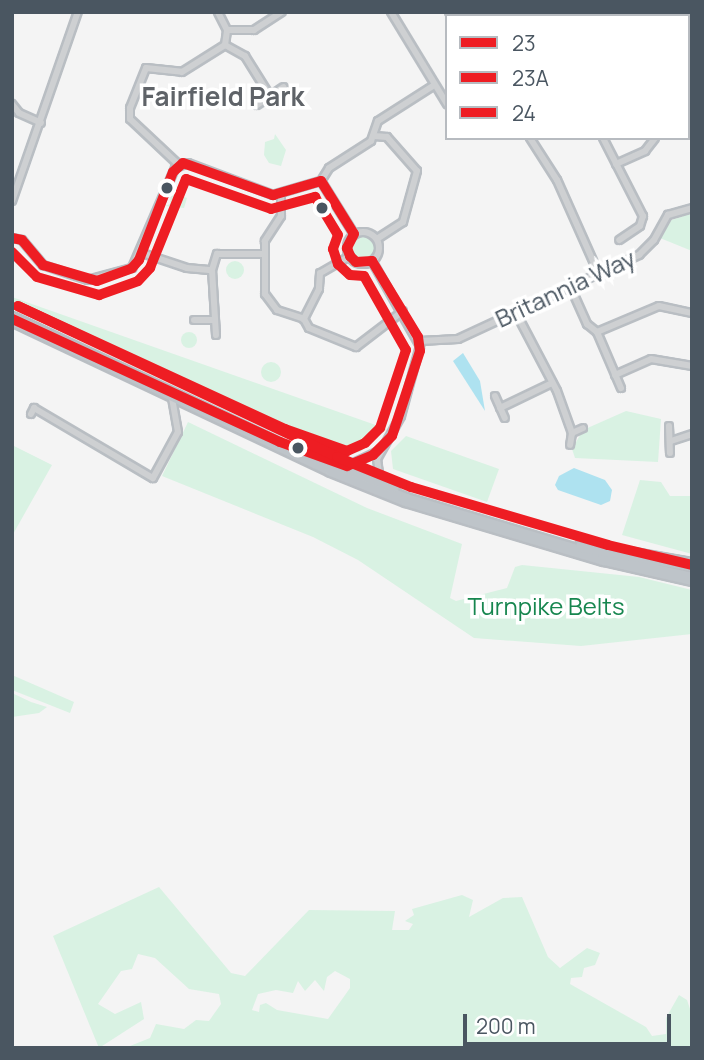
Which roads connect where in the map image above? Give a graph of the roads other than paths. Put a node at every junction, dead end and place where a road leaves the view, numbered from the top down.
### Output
1 (78, 12) edge
2 (218, 12) edge
3 (282, 12) edge
4 (391, 12) edge
5 (227, 30) junction
6 (225, 45) junction
7 (433, 86) junction
8 (284, 87) dead end
9 (270, 96) junction
10 (445, 101) edge
11 (12, 104) edge
12 (257, 104) dead end
13 (41, 123) junction
14 (374, 136) junction
15 (604, 140) edge
16 (654, 140) edge
17 (531, 141) edge
18 (616, 164) junction
19 (179, 165) junction
20 (321, 181) junction
21 (281, 195) junction
22 (12, 201) edge
23 (692, 208) edge
24 (354, 234) junction
25 (12, 238) edge
26 (377, 239) junction
27 (619, 240) dead end
28 (142, 253) junction
29 (264, 254) junction
30 (350, 256) junction
31 (372, 261) junction
32 (212, 270) junction
33 (598, 272) junction
34 (570, 286) junction
35 (403, 311) junction
36 (515, 311) junction
37 (692, 313) edge
38 (12, 317) edge
39 (304, 318) junction
40 (194, 320) dead end
41 (215, 320) junction
42 (597, 332) junction
43 (216, 335) dead end
44 (420, 341) junction
45 (692, 366) edge
46 (615, 375) junction
47 (552, 383) junction
48 (621, 388) dead end
49 (169, 391) junction
50 (495, 396) dead end
51 (38, 401) dead end
52 (196, 403) junction
53 (500, 408) junction
54 (174, 413) junction
55 (505, 418) dead end
56 (669, 426) dead end
57 (583, 428) dead end
58 (572, 433) junction
59 (692, 434) edge
60 (671, 441) junction
61 (280, 442) junction
62 (570, 445) dead end
63 (382, 448) junction
64 (670, 453) dead end
65 (347, 466) junction
66 (381, 481) junction
67 (443, 510) junction
68 (552, 543) junction
69 (692, 565) edge
70 (692, 579) edge

1 - 13 street
2 - 5 street
3 - 5 street
4 - 7 street
5 - 6 street
6 - 9 street
6 - 19 street
7 - 10 street
7 - 14 street
8 - 9 street
9 - 12 street
11 - 13 street
13 - 22 street
14 - 20 street
14 - 26 street
15 - 18 street
16 - 18 street
17 - 33 street
18 - 27 street
19 - 21 street
19 - 28 street
20 - 21 street
20 - 24 street
21 - 29 street
23 - 33 street, Britannia Way
24 - 26 street
24 - 30 street
25 - 28 street
26 - 31 street
28 - 32 street
29 - 32 street
29 - 39 street
30 - 31 street
30 - 39 street
31 - 35 street
32 - 41 street
33 - 34 street, Britannia Way
34 - 36 street, Britannia Way
34 - 42 street
35 - 39 street
35 - 44 street
36 - 44 street, Britannia Way
36 - 47 street
37 - 42 street
38 - 49 highway
40 - 41 street
41 - 43 street
42 - 46 street
44 - 63 street
45 - 46 street
46 - 48 street
47 - 53 street
47 - 58 street
49 - 52 highway
49 - 54 street
50 - 53 street
51 - 54 street
52 - 54 street
52 - 61 highway
53 - 55 street
56 - 60 street
57 - 58 street
58 - 62 street
59 - 60 street
60 - 64 street
61 - 65 highway
61 - 67 highway
63 - 65 street
63 - 66 street
65 - 66 highway
66 - 67 highway
67 - 68 highway
68 - 69 highway
68 - 70 highway

